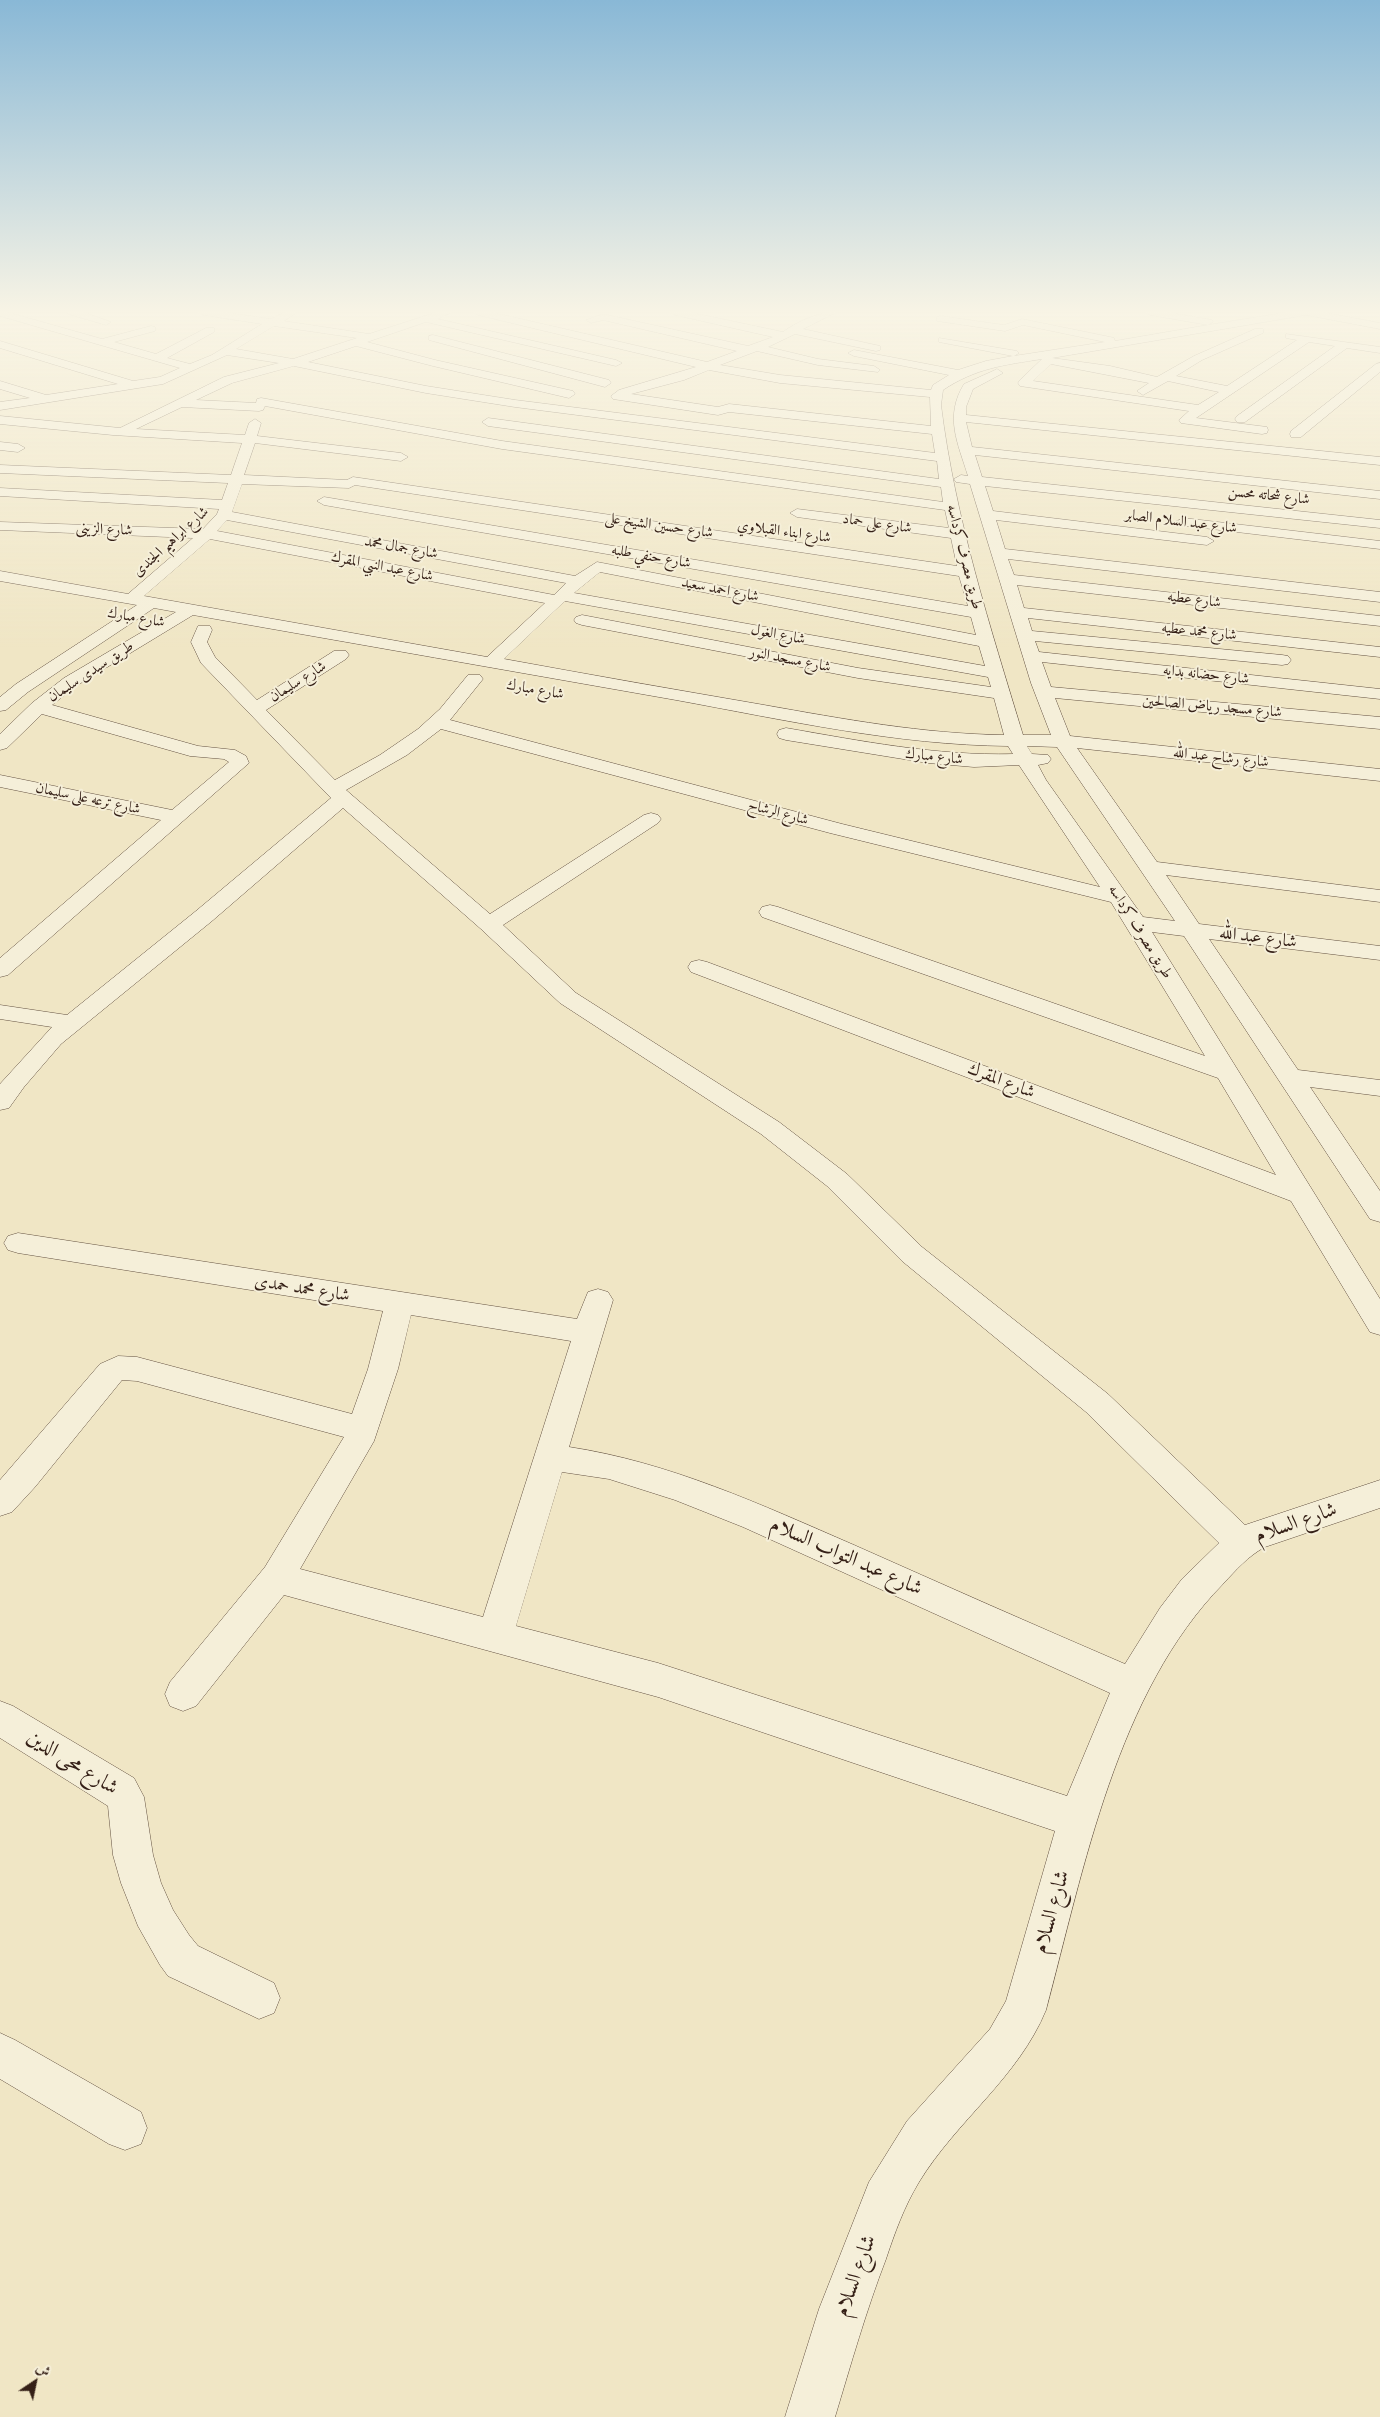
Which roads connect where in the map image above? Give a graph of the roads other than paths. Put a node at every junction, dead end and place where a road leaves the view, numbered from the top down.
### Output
1 (960, 424) edge
2 (58, 425) edge
3 (134, 425) edge
4 (164, 425) edge
5 (257, 425) edge
6 (327, 425) edge
7 (364, 425) edge
8 (477, 425) edge
9 (496, 425) edge
10 (695, 425) edge
11 (876, 425) edge
12 (938, 425) edge
13 (966, 425) edge
14 (1035, 425) edge
15 (1213, 425) edge
16 (1298, 425) edge
17 (776, 427) dead end
18 (343, 428) dead end
19 (122, 430) junction
20 (938, 432) junction
21 (1286, 433) junction
22 (251, 435) junction
23 (452, 436) junction
24 (1315, 436) dead end
25 (2, 440) edge
26 (427, 447) dead end
27 (967, 450) junction
28 (940, 453) junction
29 (66, 459) dead end
30 (1241, 460) dead end
31 (1380, 461) edge
32 (279, 467) dead end
33 (3, 470) edge
34 (47, 471) junction
35 (363, 474) junction
36 (975, 475) junction
37 (945, 480) junction
38 (6, 492) edge
39 (298, 494) dead end
40 (1380, 495) edge
41 (230, 498) junction
42 (983, 499) junction
43 (1002, 501) dead end
44 (873, 509) dead end
45 (797, 513) dead end
46 (1380, 513) edge
47 (988, 515) junction
48 (300, 518) dead end
49 (1167, 520) dead end
50 (954, 521) junction
51 (1380, 524) edge
52 (0, 526) edge
53 (287, 528) junction
54 (207, 534) junction
55 (1223, 543) dead end
56 (1380, 545) edge
57 (999, 552) junction
58 (964, 565) junction
59 (0, 576) edge
60 (1007, 579) junction
61 (578, 581) junction
62 (1380, 597) edge
63 (560, 598) junction
64 (131, 608) junction
65 (103, 612) dead end
66 (1018, 612) junction
67 (978, 613) junction
68 (582, 620) dead end
69 (1380, 621) edge
70 (168, 624) junction
71 (206, 625) junction
72 (105, 634) junction
73 (1025, 635) junction
74 (138, 641) junction
75 (986, 642) junction
76 (311, 650) dead end
77 (1380, 652) edge
78 (340, 655) junction
79 (1032, 656) junction
80 (359, 658) dead end
81 (1301, 662) dead end
82 (490, 663) junction
83 (546, 673) junction
84 (994, 673) junction
85 (454, 676) dead end
86 (474, 679) junction
87 (492, 682) dead end
88 (530, 689) dead end
89 (1044, 692) junction
90 (1000, 694) junction
91 (1380, 694) edge
92 (3, 701) edge
93 (38, 707) junction
94 (255, 709) junction
95 (437, 722) junction
96 (1380, 722) edge
97 (773, 732) dead end
98 (0, 744) edge
99 (1068, 749) junction
100 (1021, 750) junction
101 (1380, 775) edge
102 (0, 781) edge
103 (338, 794) junction
104 (176, 817) junction
105 (651, 819) dead end
106 (1150, 867) junction
107 (1380, 896) edge
108 (1120, 898) junction
109 (770, 912) dead end
110 (1136, 923) junction
111 (489, 924) junction
112 (1192, 930) junction
113 (1380, 953) edge
114 (700, 967) dead end
115 (0, 970) edge
116 (0, 1012) edge
117 (72, 1023) junction
118 (1228, 1073) junction
119 (1290, 1077) junction
120 (1380, 1088) edge
121 (0, 1102) edge
122 (1302, 1195) junction
123 (1380, 1212) edge
124 (18, 1243) dead end
125 (598, 1300) dead end
126 (399, 1304) junction
127 (1380, 1324) edge
128 (588, 1332) junction
129 (362, 1429) junction
130 (550, 1457) junction
131 (1380, 1494) edge
132 (0, 1502) edge
133 (1241, 1543) junction
134 (277, 1578) junction
135 (495, 1636) junction
136 (1132, 1685) junction
137 (183, 1694) dead end
138 (0, 1718) edge
139 (1078, 1819) junction
140 (259, 1998) dead end
141 (0, 2055) edge
142 (125, 2128) dead end
143 (810, 2417) edge

1 - 27 street, طريق مصرف كرداسه
2 - 19 street
3 - 19 street
4 - 22 street
5 - 22 street, شارع ابراهيم الجندى
6 - 18 street
7 - 23 street
8 - 23 street
9 - 37 street, شارع شحاته محسن
10 - 28 street
11 - 20 street
12 - 20 street, طريق مصرف كرداسه
13 - 30 street
14 - 31 street
15 - 21 street
16 - 21 street
17 - 28 street
19 - 22 street
20 - 28 street, طريق مصرف كرداسه
21 - 24 street
22 - 35 street
22 - 41 street, شارع ابراهيم الجندى
23 - 26 street
23 - 50 street
25 - 33 street
27 - 36 street, طريق مصرف كرداسه
27 - 40 street
28 - 37 street, طريق مصرف كرداسه
29 - 34 street
32 - 35 street
33 - 34 street
34 - 38 street
34 - 41 street
35 - 41 street
35 - 58 street, شارع حسين الشيخ على
35 - 67 street, شارع حنفي طلبه
36 - 37 street, شارع شحاته محسن
36 - 42 street, طريق مصرف كرداسه
36 - 46 street
36 - 51 street, شارع شحاته محسن
37 - 50 street, طريق مصرف كرداسه
38 - 41 street
39 - 41 street
41 - 53 street, شارع جمال محمد
41 - 54 street, شارع ابراهيم الجندى
42 - 43 street
42 - 47 street, طريق مصرف كرداسه
44 - 50 street
45 - 50 street, شارع على حماد
47 - 55 street
47 - 57 street, طريق مصرف كرداسه
48 - 53 street
49 - 56 street, شارع عبد السلام الصابر
50 - 58 street, طريق مصرف كرداسه
52 - 54 street, شارع الزينى
53 - 61 street, شارع جمال محمد
54 - 63 street, شارع عبد النبي المقرك
54 - 64 street, شارع ابراهيم الجندى
57 - 60 street, طريق مصرف كرداسه
57 - 62 street
58 - 67 street, طريق مصرف كرداسه
59 - 64 street, شارع مبارك
60 - 66 street, طريق مصرف كرداسه
60 - 69 street, شارع عطيه
61 - 63 street, شارع احمد سعيد
61 - 75 street, شارع احمد سعيد
63 - 82 street, شارع احمد سعيد
63 - 84 street, شارع الغول
64 - 65 street, شارع مبارك
64 - 70 street, شارع مبارك
64 - 71 street, شارع مبارك
64 - 72 street, طريق سيدى سليمان
66 - 73 street, طريق مصرف كرداسه
66 - 77 street, شارع محمد عطيه
67 - 75 street, طريق مصرف كرداسه
68 - 90 street, شارع مسجد النور
70 - 71 street, شارع مبارك
70 - 71 street, طريق سيدى سليمان
70 - 74 street, طريق سيدى سليمان
71 - 82 street, شارع مبارك
71 - 94 street
72 - 74 street
72 - 92 street, طريق سيدى سليمان
73 - 79 street, طريق مصرف كرداسه
73 - 81 street
74 - 93 street, طريق سيدى سليمان
75 - 84 street, طريق مصرف كرداسه
76 - 78 street
78 - 80 street
78 - 94 street, شارع سليمان
79 - 89 street, طريق مصرف كرداسه
79 - 91 street, شارع حضانه بدايه
82 - 83 street, شارع مبارك
83 - 88 street
83 - 100 street, شارع مبارك
84 - 90 street, طريق مصرف كرداسه
85 - 86 street, شارع مبارك
86 - 87 street, شارع مبارك
86 - 95 street
89 - 96 street, شارع مسجد رياض الصالحين
89 - 99 street, طريق مصرف كرداسه
90 - 100 street, طريق مصرف كرداسه
93 - 98 street, طريق سيدى سليمان
93 - 104 street
94 - 103 street
95 - 103 street
95 - 108 street, شارع الرشاح
97 - 100 street, شارع مبارك
99 - 100 street, شارع مبارك
99 - 101 street, شارع رشاح عبد الله
99 - 106 street, طريق مصرف كرداسه
100 - 108 street, طريق مصرف كرداسه
102 - 104 street, شارع ترعه على سليمان
103 - 111 street
103 - 117 street
104 - 115 street
105 - 111 street
106 - 107 street
106 - 112 street, طريق مصرف كرداسه
108 - 110 street, طريق مصرف كرداسه
109 - 118 street
110 - 112 street, شارع عبد الله
110 - 118 street, طريق مصرف كرداسه
111 - 133 street
112 - 113 street, شارع عبد الله
112 - 119 street, طريق مصرف كرداسه
114 - 122 street, شارع المقرك
116 - 117 street
117 - 121 street
118 - 122 street, طريق مصرف كرداسه
119 - 120 street
119 - 123 street, طريق مصرف كرداسه
122 - 127 street, طريق مصرف كرداسه
124 - 126 street, شارع محمد حمدى
125 - 128 street
126 - 128 street, شارع محمد حمدى
126 - 129 street
128 - 130 street
129 - 132 street
129 - 134 street
130 - 135 street
130 - 136 street, شارع عبد التواب السلام
131 - 133 street, شارع السلام
133 - 136 street, شارع السلام
134 - 135 street
134 - 137 street
135 - 139 street
136 - 139 street, شارع السلام
138 - 140 street, شارع محى الدين
139 - 143 street, شارع السلام
141 - 142 street

